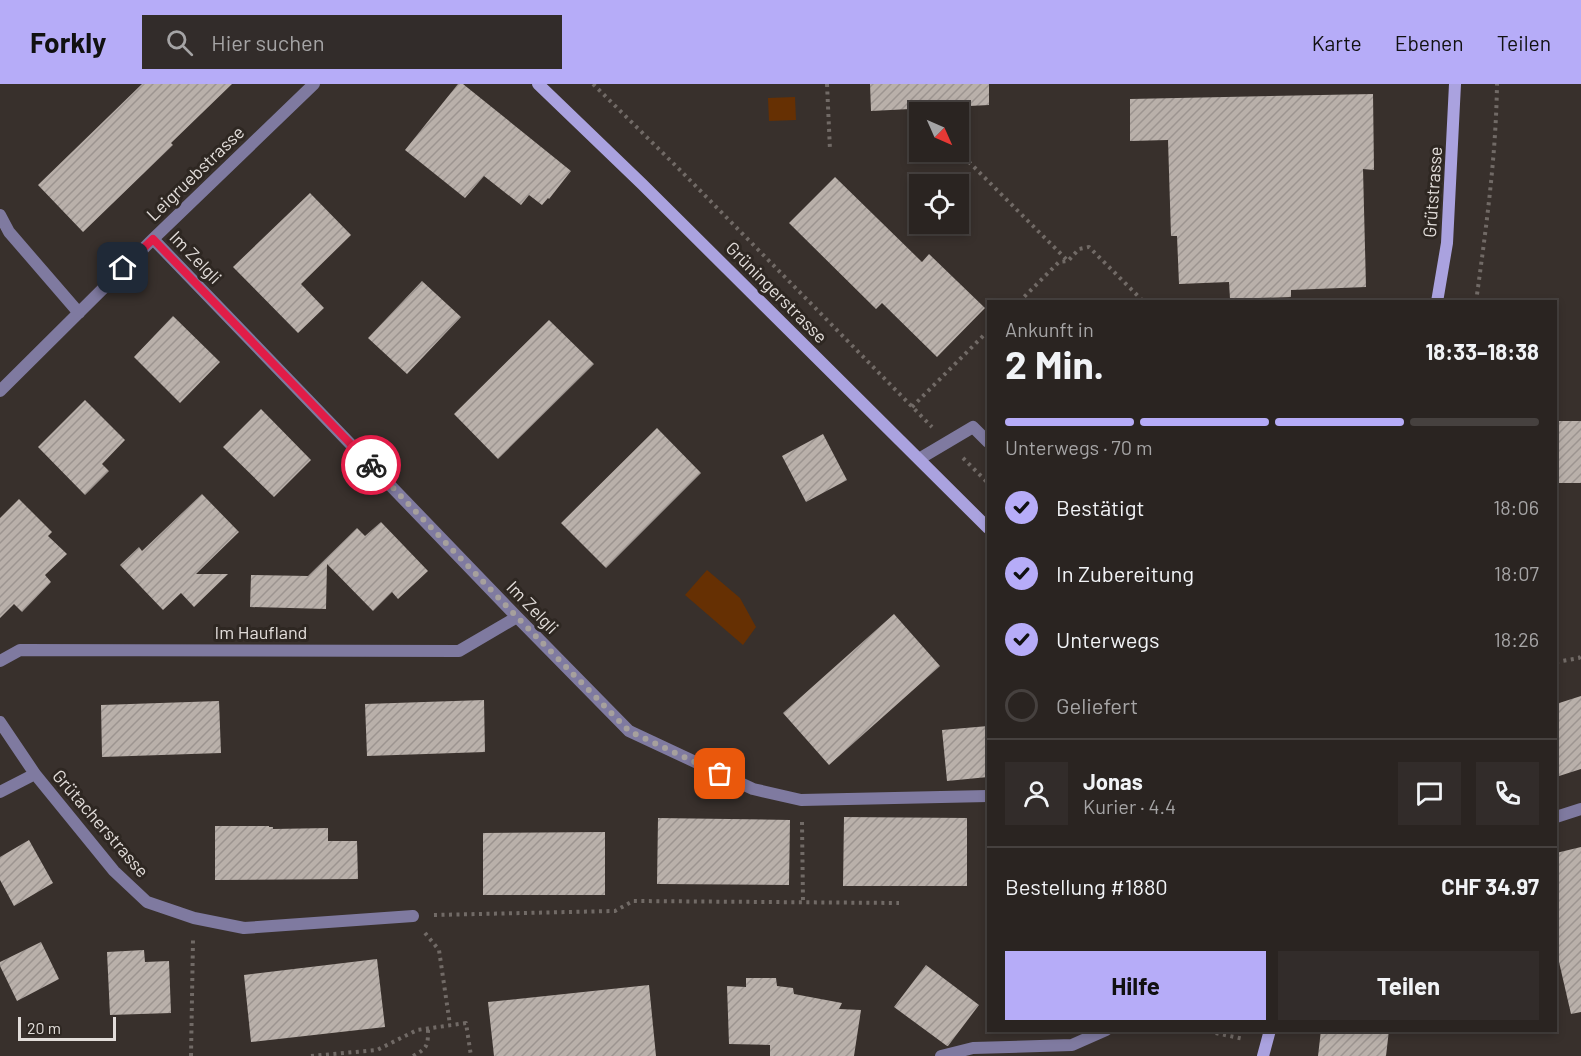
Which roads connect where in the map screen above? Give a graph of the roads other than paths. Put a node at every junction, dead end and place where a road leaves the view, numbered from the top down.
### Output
1 (314, 84) edge
2 (538, 84) edge
3 (1455, 84) edge
4 (0, 215) edge
5 (153, 239) junction
6 (1437, 300) edge
7 (79, 313) junction
8 (0, 391) edge
9 (987, 441) edge
10 (919, 459) junction
11 (987, 527) edge
12 (517, 617) junction
13 (0, 662) edge
14 (0, 722) edge
15 (35, 774) junction
16 (0, 792) edge
17 (987, 796) edge
18 (1581, 809) edge
19 (1557, 818) edge
20 (413, 916) road end
21 (1101, 1032) edge
22 (1268, 1037) edge
23 (941, 1056) edge
24 (1263, 1056) edge

1 - 5 street, Leigruebstrasse
2 - 10 main road, Grüningerstrasse
3 - 6 main road, Grütstrasse
4 - 7 street
5 - 7 street, Leigruebstrasse
5 - 12 street, Im Zelgli
7 - 8 street, Leigruebstrasse
9 - 10 street
10 - 11 main road, Grüningerstrasse
12 - 13 street, Im Haufland
12 - 17 street, Im Zelgli
14 - 15 street, Grütacherstrasse
15 - 16 street
15 - 20 street, Grütacherstrasse
18 - 19 street
21 - 23 street
22 - 24 main road

